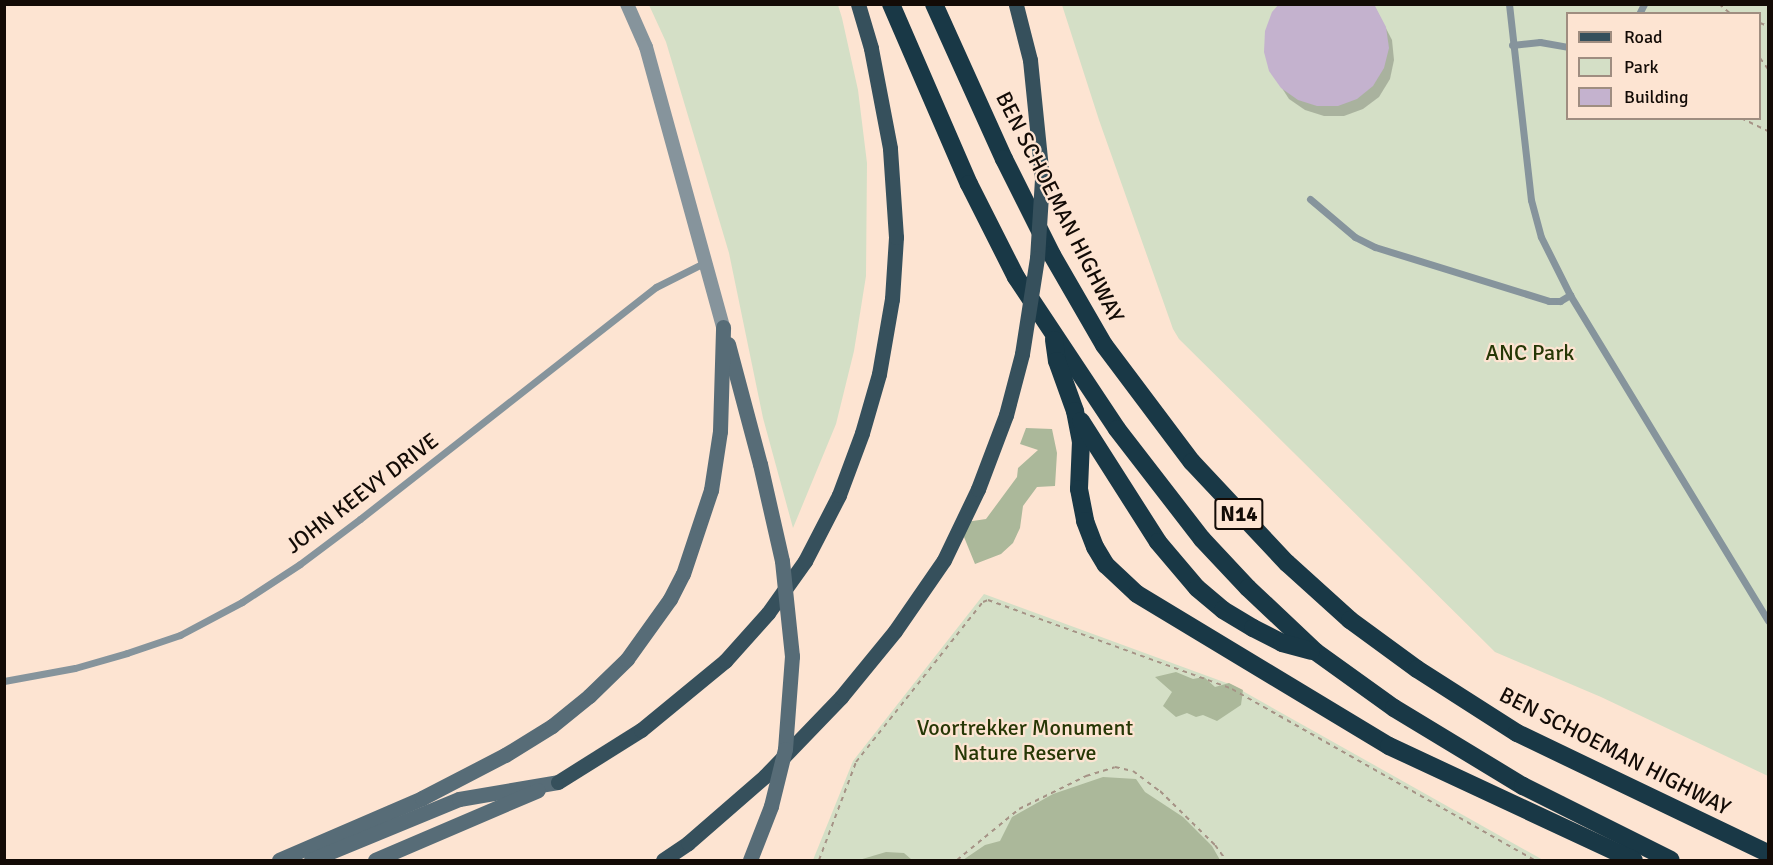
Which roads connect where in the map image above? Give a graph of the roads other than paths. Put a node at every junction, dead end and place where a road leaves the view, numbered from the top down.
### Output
1 (627, 4) edge
2 (858, 4) edge
3 (891, 4) edge
4 (934, 4) edge
5 (1509, 4) edge
6 (1016, 5) edge
7 (1512, 45) junction
8 (1566, 47) edge
9 (1310, 199) dead end
10 (706, 262) junction
11 (1570, 295) junction
12 (723, 327) junction
13 (1053, 335) junction
14 (1075, 411) junction
15 (1768, 621) edge
16 (1316, 652) junction
17 (4, 681) edge
18 (558, 782) junction
19 (1768, 853) edge
20 (279, 861) edge
21 (311, 861) edge
22 (375, 861) edge
23 (663, 861) edge
24 (750, 861) edge
25 (1634, 861) edge
26 (1671, 861) edge

1 - 10 street
2 - 18 main road
3 - 13 highway, N14
4 - 19 highway, BEN SCHOEMAN HIGHWAY / N14
5 - 7 lane
6 - 23 main road, bridge
7 - 8 lane
7 - 11 lane
9 - 11 lane
10 - 12 street
10 - 17 lane, JOHN KEEVY DRIVE
11 - 15 lane
12 - 20 main road
12 - 24 main road, bridge
13 - 14 highway
13 - 16 highway, N14
14 - 16 highway
14 - 25 highway
16 - 26 highway, N14
18 - 21 main road
18 - 22 main road

